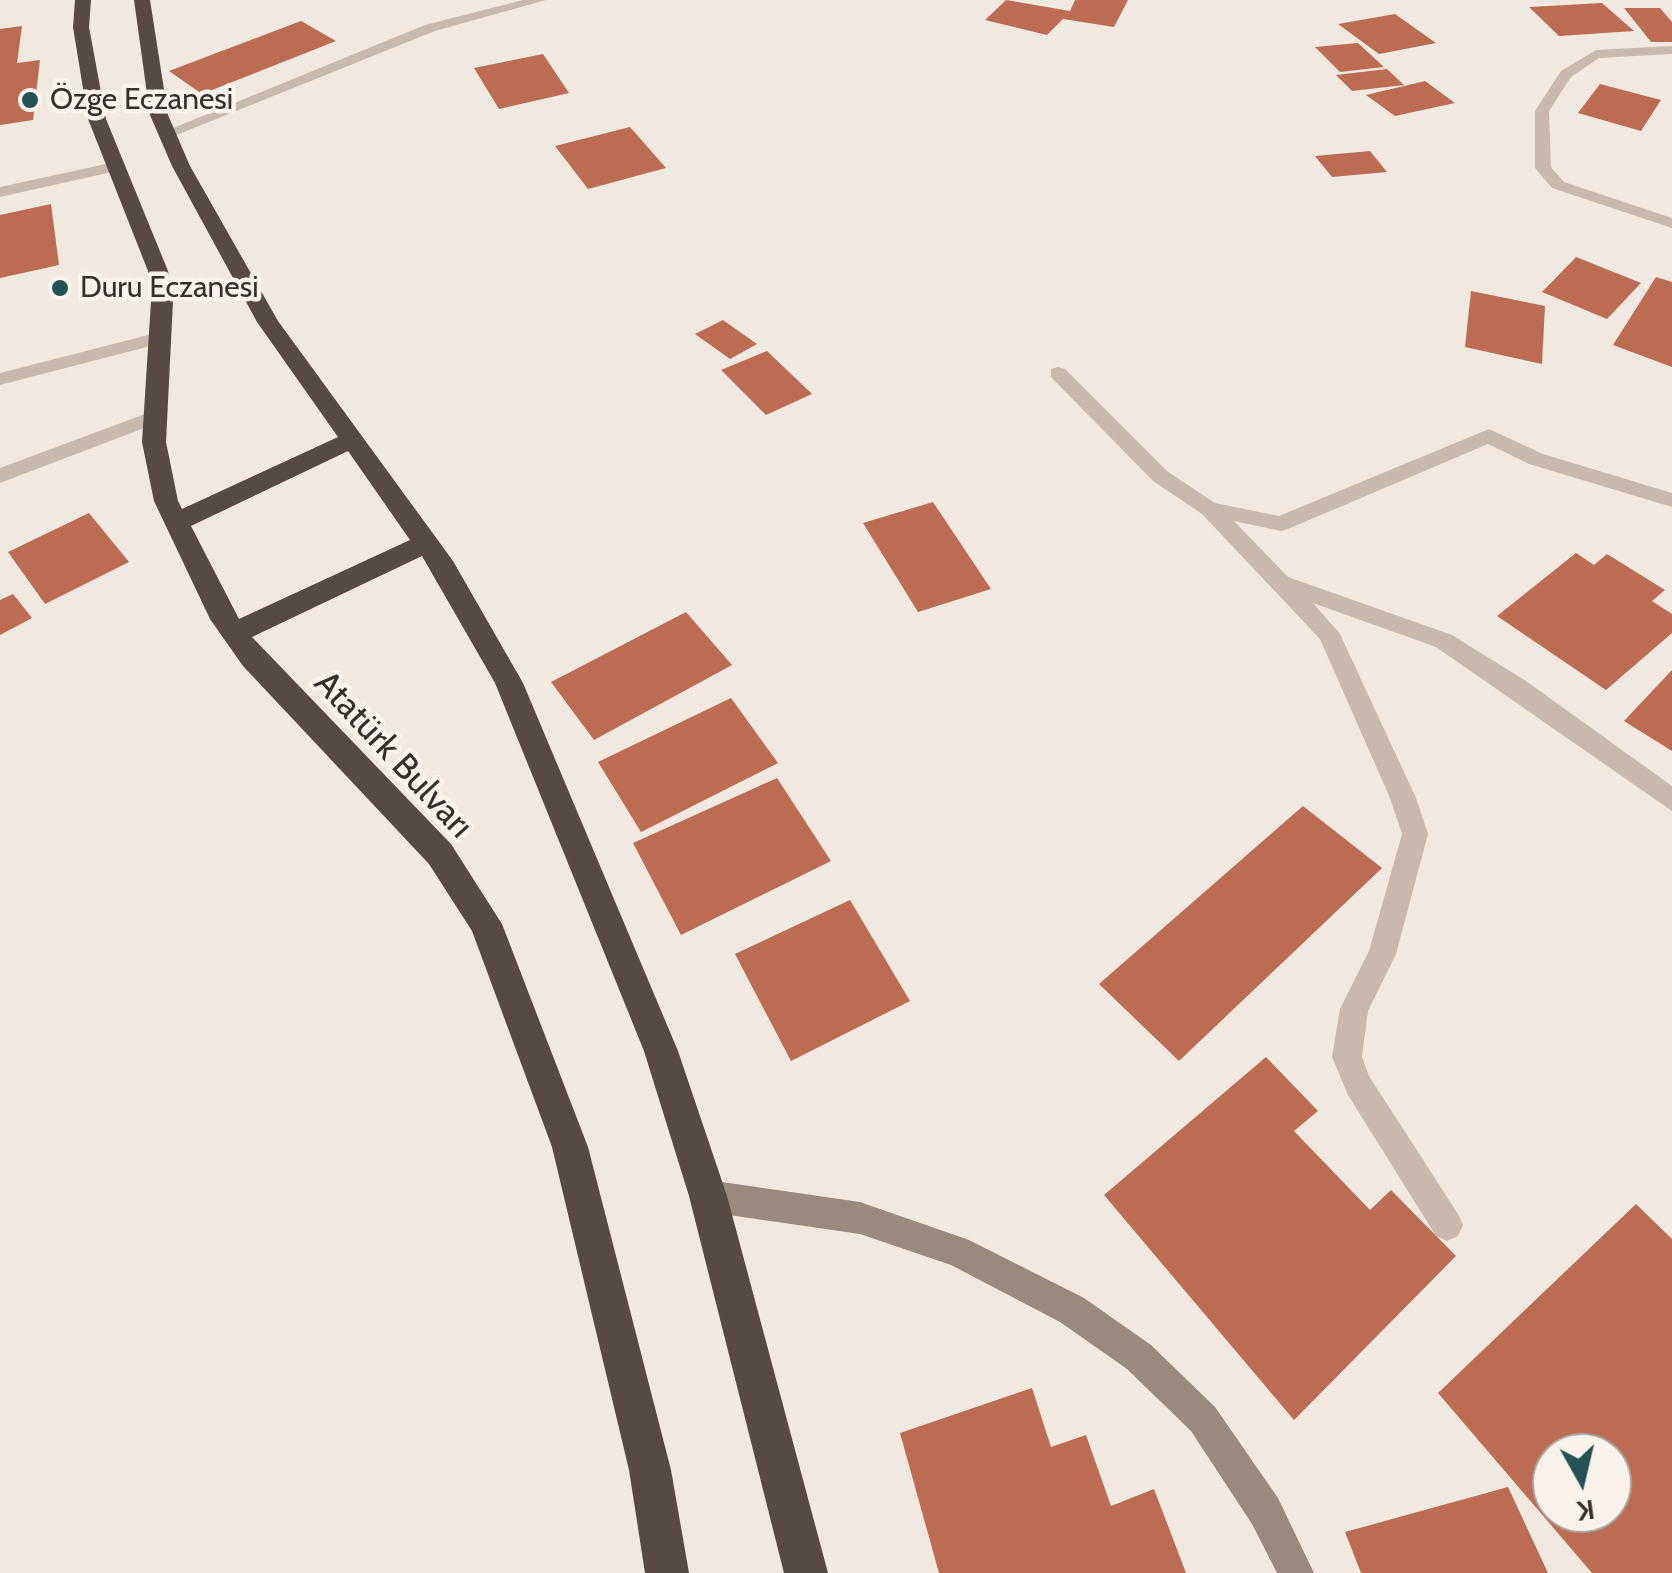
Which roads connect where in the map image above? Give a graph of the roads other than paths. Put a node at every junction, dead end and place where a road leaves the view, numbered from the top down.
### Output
1 (83, 0) edge
2 (142, 0) edge
3 (539, 0) edge
4 (1672, 50) edge
5 (169, 133) junction
6 (115, 167) junction
7 (0, 192) edge
8 (1672, 223) edge
9 (160, 338) junction
10 (1058, 373) dead end
11 (0, 379) edge
12 (153, 417) junction
13 (352, 440) junction
14 (0, 476) edge
15 (1672, 500) edge
16 (1209, 509) junction
17 (177, 522) junction
18 (426, 543) junction
19 (1282, 583) junction
20 (235, 633) junction
21 (1672, 800) edge
22 (708, 1196) junction
23 (1448, 1225) dead end
24 (667, 1573) edge
25 (806, 1573) edge
26 (1296, 1573) edge

1 - 6 highway, Atatürk Bulvarı
2 - 5 highway
3 - 5 street
4 - 8 street
5 - 13 highway
6 - 7 street
6 - 9 highway, Atatürk Bulvarı
9 - 11 street
9 - 12 highway, Atatürk Bulvarı
10 - 16 street
12 - 14 street
12 - 17 highway, Atatürk Bulvarı
13 - 17 highway
13 - 18 highway
15 - 16 street
16 - 19 street
17 - 20 highway, Atatürk Bulvarı
18 - 20 highway
18 - 22 highway
19 - 21 street
19 - 23 street
20 - 24 highway, Atatürk Bulvarı
22 - 25 highway
22 - 26 street

